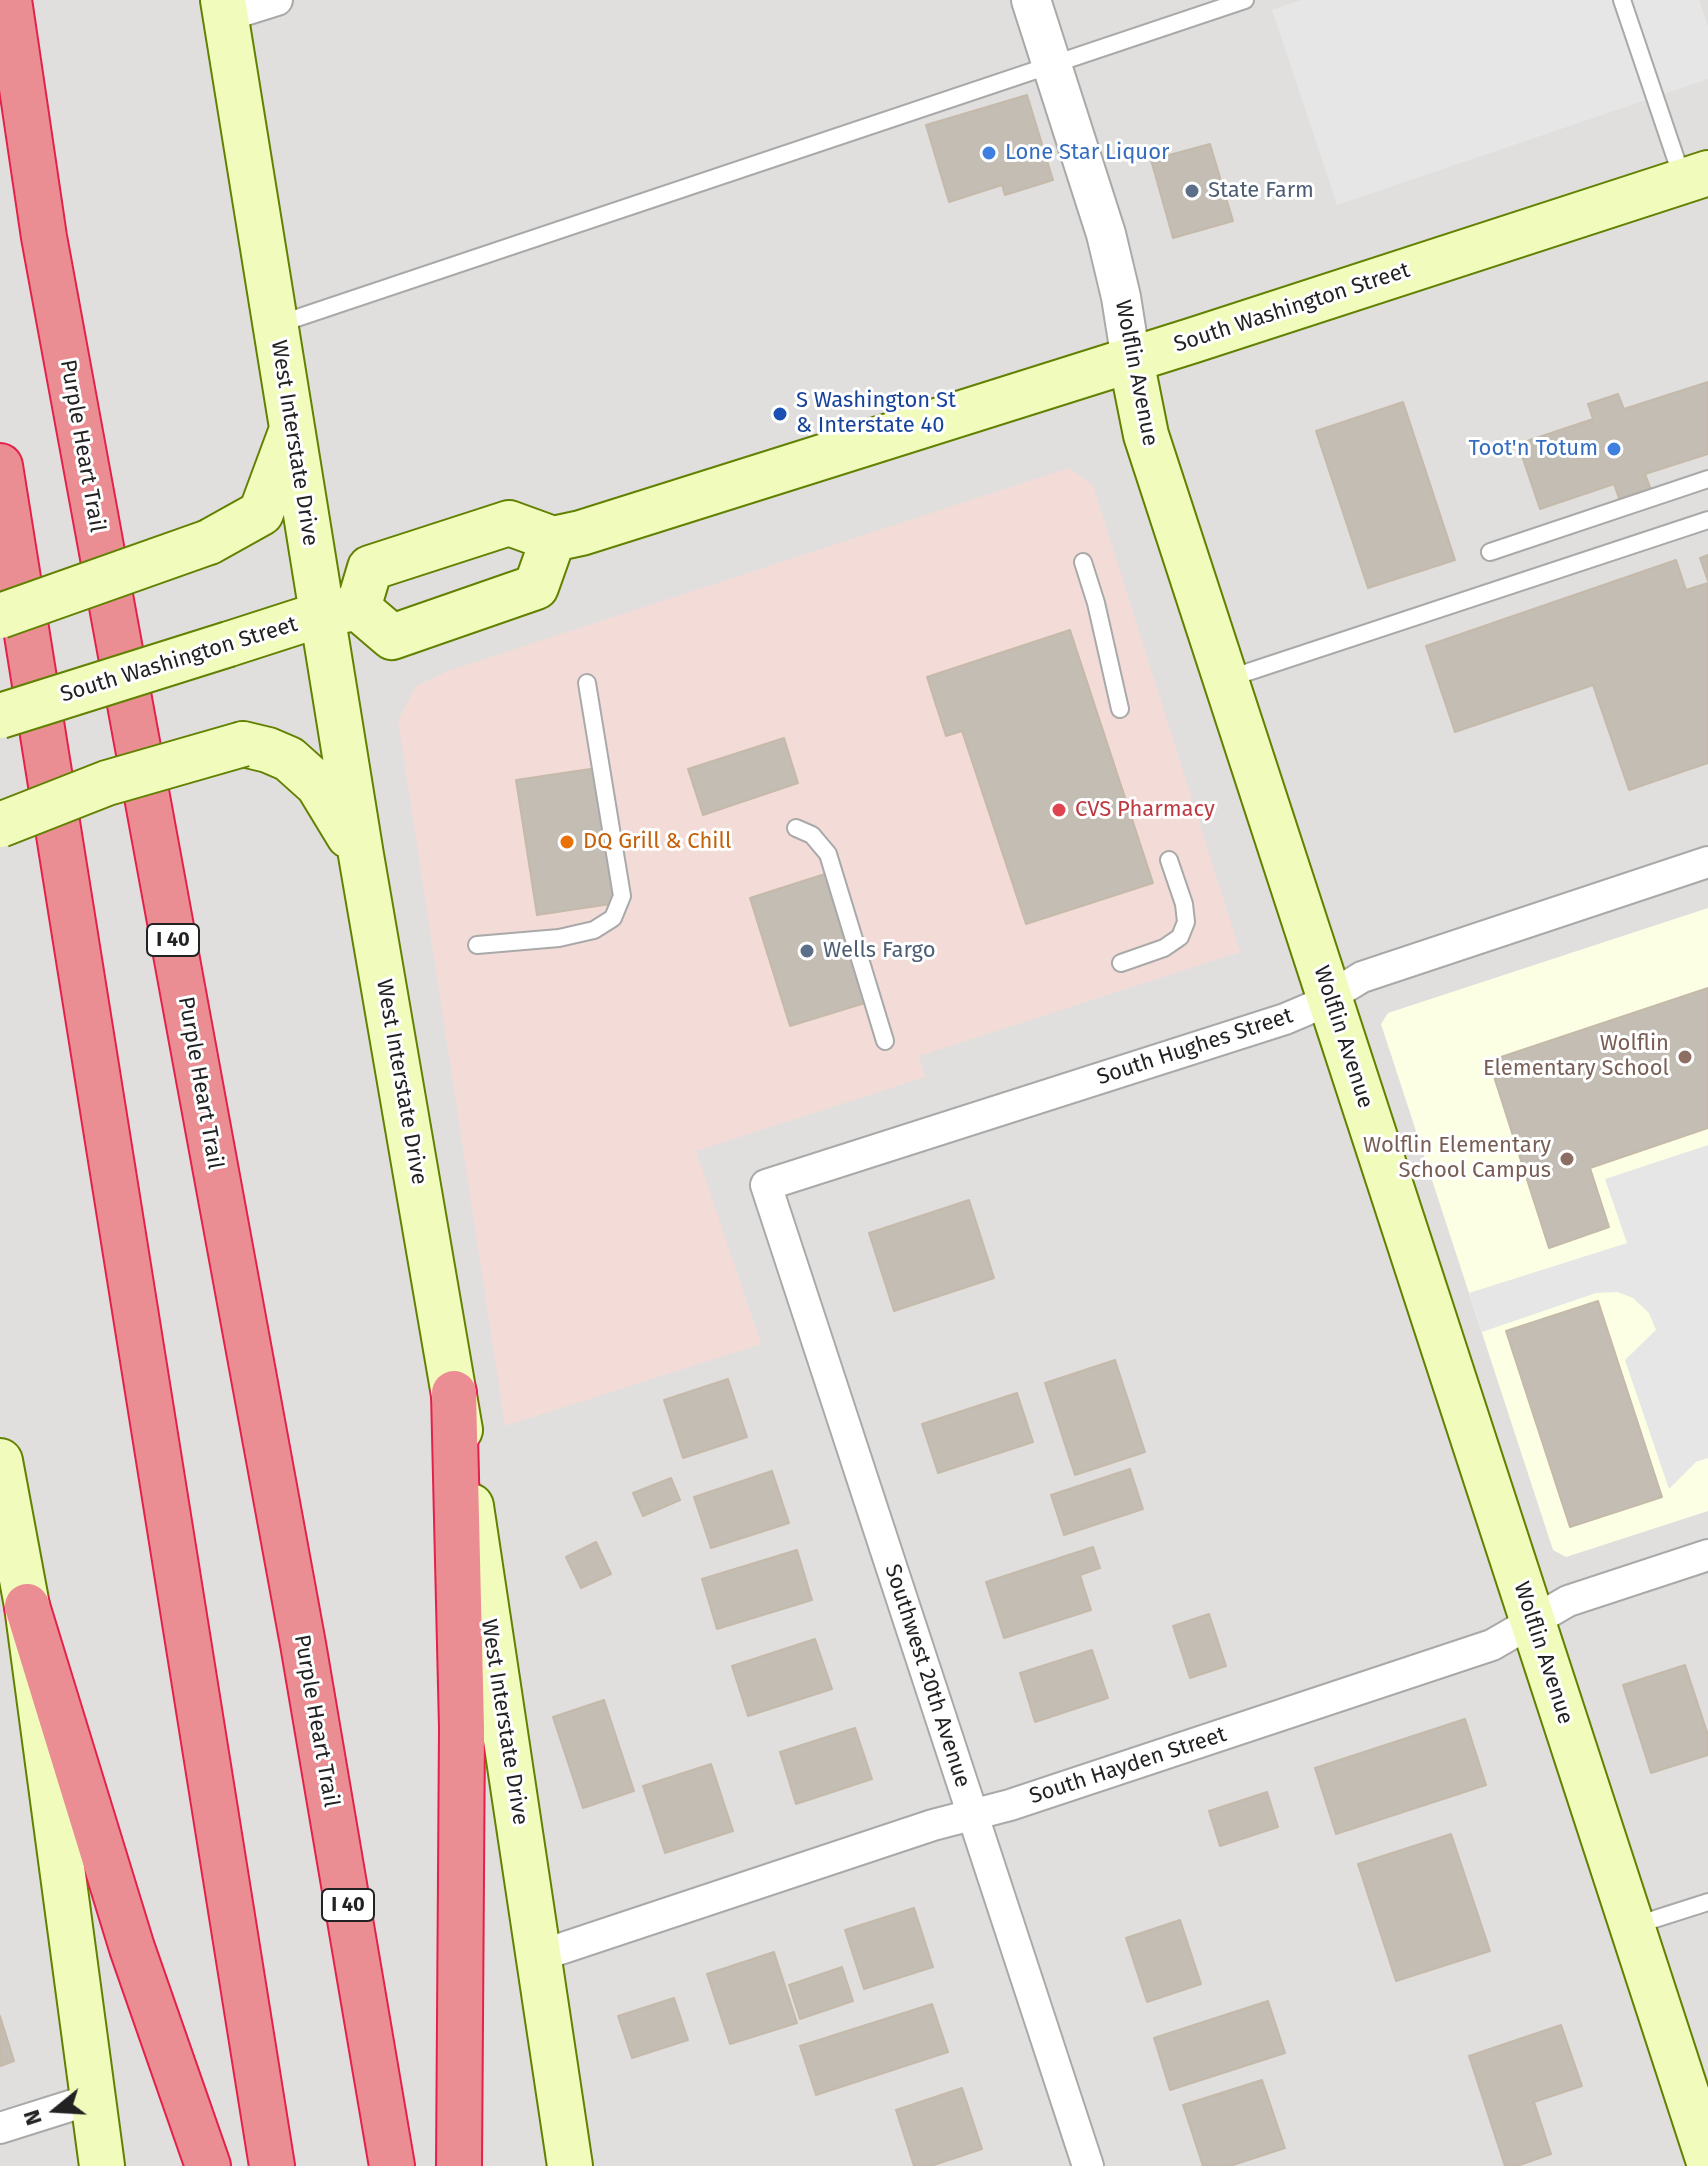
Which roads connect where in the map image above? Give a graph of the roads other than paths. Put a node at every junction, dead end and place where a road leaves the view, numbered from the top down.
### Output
1 (9, 0) edge
2 (277, 0) edge
3 (1031, 0) edge
4 (1245, 0) edge
5 (1622, 0) edge
6 (225, 8) edge
7 (1052, 65) junction
8 (1696, 177) edge
9 (275, 325) junction
10 (1131, 360) junction
11 (291, 432) junction
12 (0, 466) edge
13 (1708, 479) edge
14 (1708, 520) edge
15 (553, 539) junction
16 (1490, 552) dead end
17 (1083, 562) dead end
18 (340, 611) junction
19 (0, 616) edge
20 (1226, 679) junction
21 (587, 683) dead end
22 (1120, 709) dead end
23 (0, 716) edge
24 (0, 825) edge
25 (796, 828) dead end
26 (361, 855) junction
27 (1169, 860) dead end
28 (1708, 862) edge
29 (477, 945) dead end
30 (1121, 963) dead end
31 (1329, 996) junction
32 (885, 1041) dead end
33 (766, 1185) joint
34 (454, 1393) junction
35 (0, 1461) edge
36 (1708, 1555) edge
37 (27, 1606) junction
38 (1532, 1621) junction
39 (973, 1815) junction
40 (1708, 1902) edge
41 (1632, 1926) junction
42 (539, 1956) junction
43 (92, 2099) junction
44 (0, 2128) edge
45 (1708, 2159) edge
46 (102, 2166) edge
47 (208, 2166) edge
48 (272, 2166) edge
49 (392, 2166) edge
50 (459, 2166) edge
51 (570, 2166) edge
52 (1088, 2166) edge

1 - 49 highway, Purple Heart Trail / I 40
2 - 6 street
3 - 7 street, Wolflin Avenue
4 - 7 lane
5 - 8 lane
6 - 9 main road, West Interstate Drive
7 - 9 lane
7 - 10 street, Wolflin Avenue
8 - 10 main road, South Washington Street
9 - 11 main road, West Interstate Drive
10 - 15 main road, South Washington Street
10 - 20 main road, Wolflin Avenue
11 - 18 main road, West Interstate Drive
11 - 19 main road, bridge
12 - 48 highway
13 - 16 lane
14 - 20 lane
15 - 18 main road
15 - 18 main road
17 - 22 lane
18 - 23 main road, South Washington Street, bridge
18 - 26 main road, West Interstate Drive
20 - 31 main road, Wolflin Avenue
21 - 29 lane
24 - 26 main road, bridge
25 - 32 lane
26 - 34 main road, West Interstate Drive
27 - 30 lane
28 - 31 street, South Hughes Street
31 - 33 street, South Hughes Street
31 - 38 main road, Wolflin Avenue
33 - 39 street, Southwest 20th Avenue
34 - 42 main road, West Interstate Drive
34 - 50 highway
35 - 37 main road
36 - 38 street, South Hayden Street
37 - 43 main road
37 - 47 highway
38 - 39 street, South Hayden Street
38 - 41 main road, Wolflin Avenue
39 - 42 street, South Hayden Street
39 - 52 street, Southwest 20th Avenue
40 - 41 lane
41 - 45 main road, Wolflin Avenue
42 - 51 main road, West Interstate Drive
43 - 44 street
43 - 46 main road

